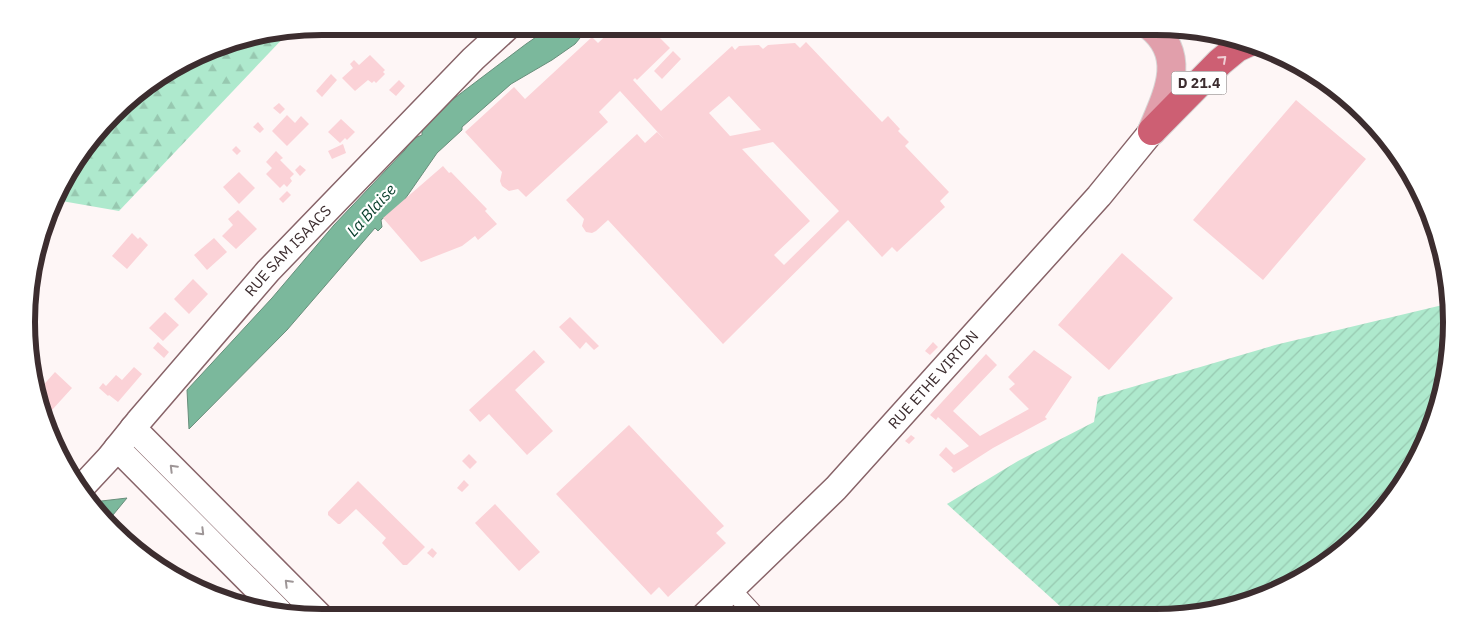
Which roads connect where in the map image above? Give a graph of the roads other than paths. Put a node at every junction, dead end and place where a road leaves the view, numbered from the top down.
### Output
1 (499, 35) edge
2 (1158, 35) edge
3 (1238, 47) edge
4 (1152, 130) junction
5 (133, 428) junction
6 (117, 448) junction
7 (85, 484) edge
8 (731, 589) junction
9 (272, 604) edge
10 (313, 609) edge
11 (711, 609) edge
12 (750, 609) edge

1 - 5 main road, RUE SAM ISAACS
2 - 4 main road, D 21.4
4 -> 3 highway, D 21.4
4 - 8 main road, RUE ETHE VIRTON / D 21.4
5 - 6 main road, RUE SAM ISAACS
10 -> 5 main road
6 - 7 main road, RUE SAM ISAACS
6 -> 9 main road
8 - 11 main road, RUE ETHE VIRTON / D 21.4
8 - 12 street

